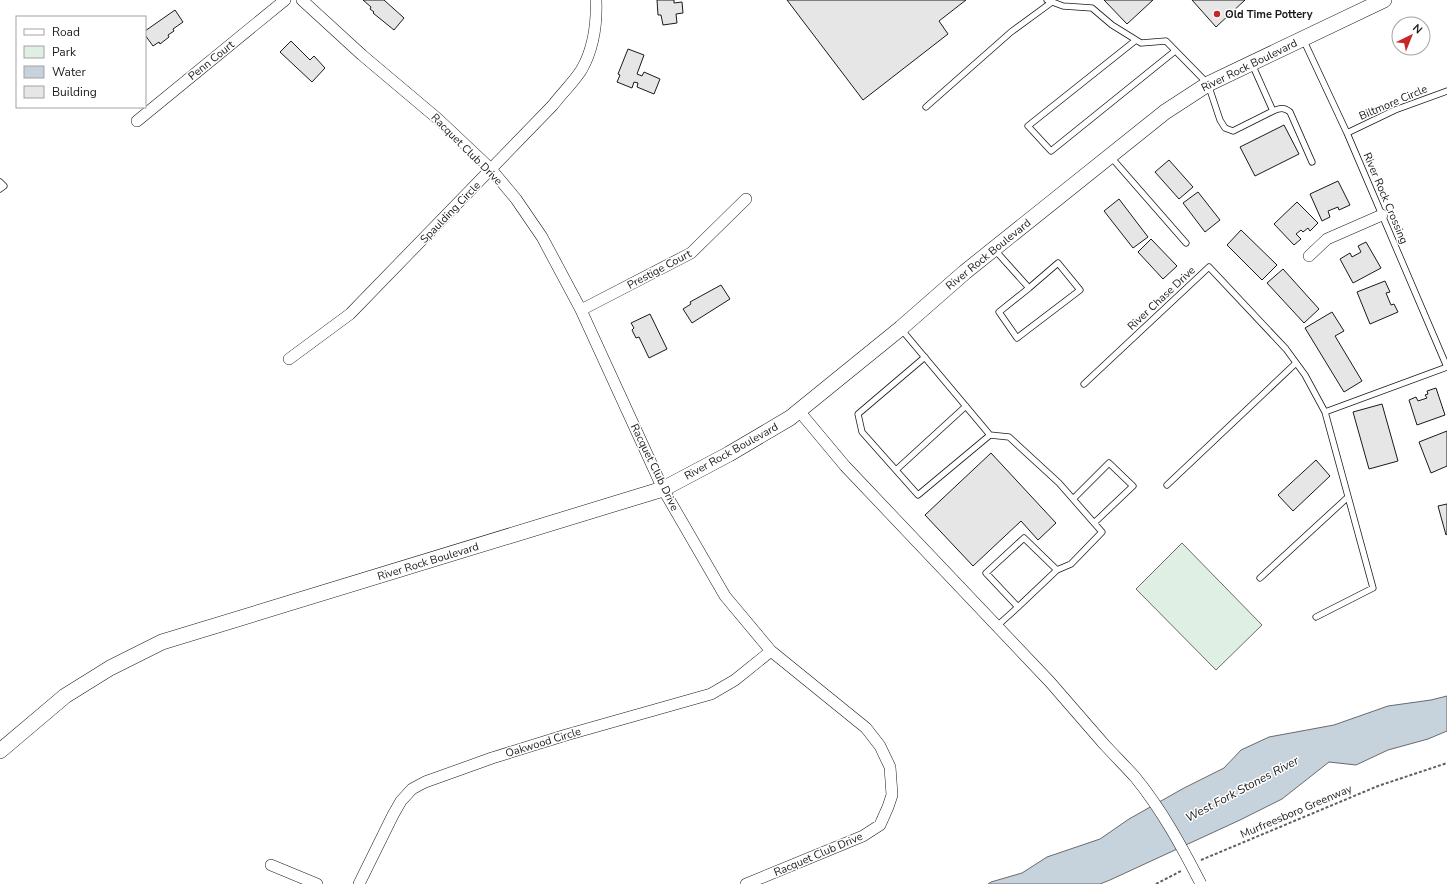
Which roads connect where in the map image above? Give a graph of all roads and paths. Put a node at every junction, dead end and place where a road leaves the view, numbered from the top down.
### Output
1 (285, 0) edge
2 (302, 0) edge
3 (596, 0) edge
4 (1384, 0) edge
5 (1049, 1) edge
6 (1303, 38) junction
7 (1136, 40) junction
8 (1175, 50) junction
9 (1252, 63) junction
10 (1208, 84) junction
11 (1447, 91) edge
12 (926, 107) dead end
13 (1273, 111) junction
14 (137, 121) dead end
15 (1346, 133) junction
16 (1110, 156) junction
17 (1312, 162) dead end
18 (491, 170) junction
19 (0, 182) edge
20 (0, 190) edge
21 (746, 199) dead end
22 (1382, 215) junction
23 (1186, 243) dead end
24 (994, 248) junction
25 (1309, 256) dead end
26 (1029, 288) junction
27 (581, 310) junction
28 (901, 328) junction
29 (925, 357) junction
30 (289, 359) dead end
31 (1296, 363) junction
32 (1447, 367) edge
33 (1084, 384) dead end
34 (966, 406) junction
35 (799, 411) junction
36 (1324, 412) junction
37 (990, 435) junction
38 (896, 470) junction
39 (1167, 485) dead end
40 (663, 489) junction
41 (1348, 497) junction
42 (1073, 499) junction
43 (1094, 523) junction
44 (1056, 570) junction
45 (1260, 578) dead end
46 (1018, 607) junction
47 (1316, 617) dead end
48 (997, 626) junction
49 (771, 651) junction
50 (0, 751) edge
51 (1447, 763) edge
52 (1197, 862) dead end
53 (271, 865) dead end
54 (1184, 869) dead end
55 (317, 884) edge
56 (359, 884) edge
57 (746, 884) edge
58 (1156, 884) edge
59 (1201, 884) edge

1 - 14 street, Penn Court
2 - 18 street, Racquet Club Drive
3 - 18 street, Spaulding Circle
4 - 6 street, River Rock Boulevard
5 - 7 lane
5 - 12 lane
6 - 9 street, River Rock Boulevard
6 - 15 lane, River Rock Crossing
7 - 8 lane
7 - 8 lane
8 - 10 lane
9 - 10 street, River Rock Boulevard
9 - 13 lane
10 - 13 lane
10 - 16 street, River Rock Boulevard
11 - 15 lane, Biltmore Circle
13 - 17 lane
15 - 22 lane, River Rock Crossing
16 - 23 lane
16 - 24 street, River Rock Boulevard
18 - 27 street, Racquet Club Drive
18 - 30 street, Spaulding Circle
19 - 20 lane
21 - 27 street, Prestige Court
22 - 25 street
22 - 32 lane, River Rock Crossing
24 - 26 lane
24 - 28 street, River Rock Boulevard
26 - 26 lane
27 - 40 street, Racquet Club Drive
28 - 29 lane
28 - 35 street, River Rock Boulevard
29 - 34 lane
29 - 38 lane
31 - 33 lane, River Chase Drive
31 - 36 lane, River Chase Drive
31 - 39 lane
32 - 36 lane
34 - 37 lane
34 - 38 lane
35 - 40 street, River Rock Boulevard
35 - 48 street
36 - 41 lane, River Chase Drive
37 - 38 lane
37 - 42 lane
40 - 49 street, Racquet Club Drive
40 - 50 street, River Rock Boulevard
41 - 45 lane
41 - 47 lane, River Chase Drive
42 - 43 lane
42 - 43 lane
43 - 44 lane
44 - 46 lane
44 - 46 lane
46 - 48 lane
48 - 59 street, bridge
49 - 56 street, Oakwood Circle
49 - 57 street, Racquet Club Drive
51 - 52 path, Murfreesboro Greenway
53 - 55 street
54 - 58 path

